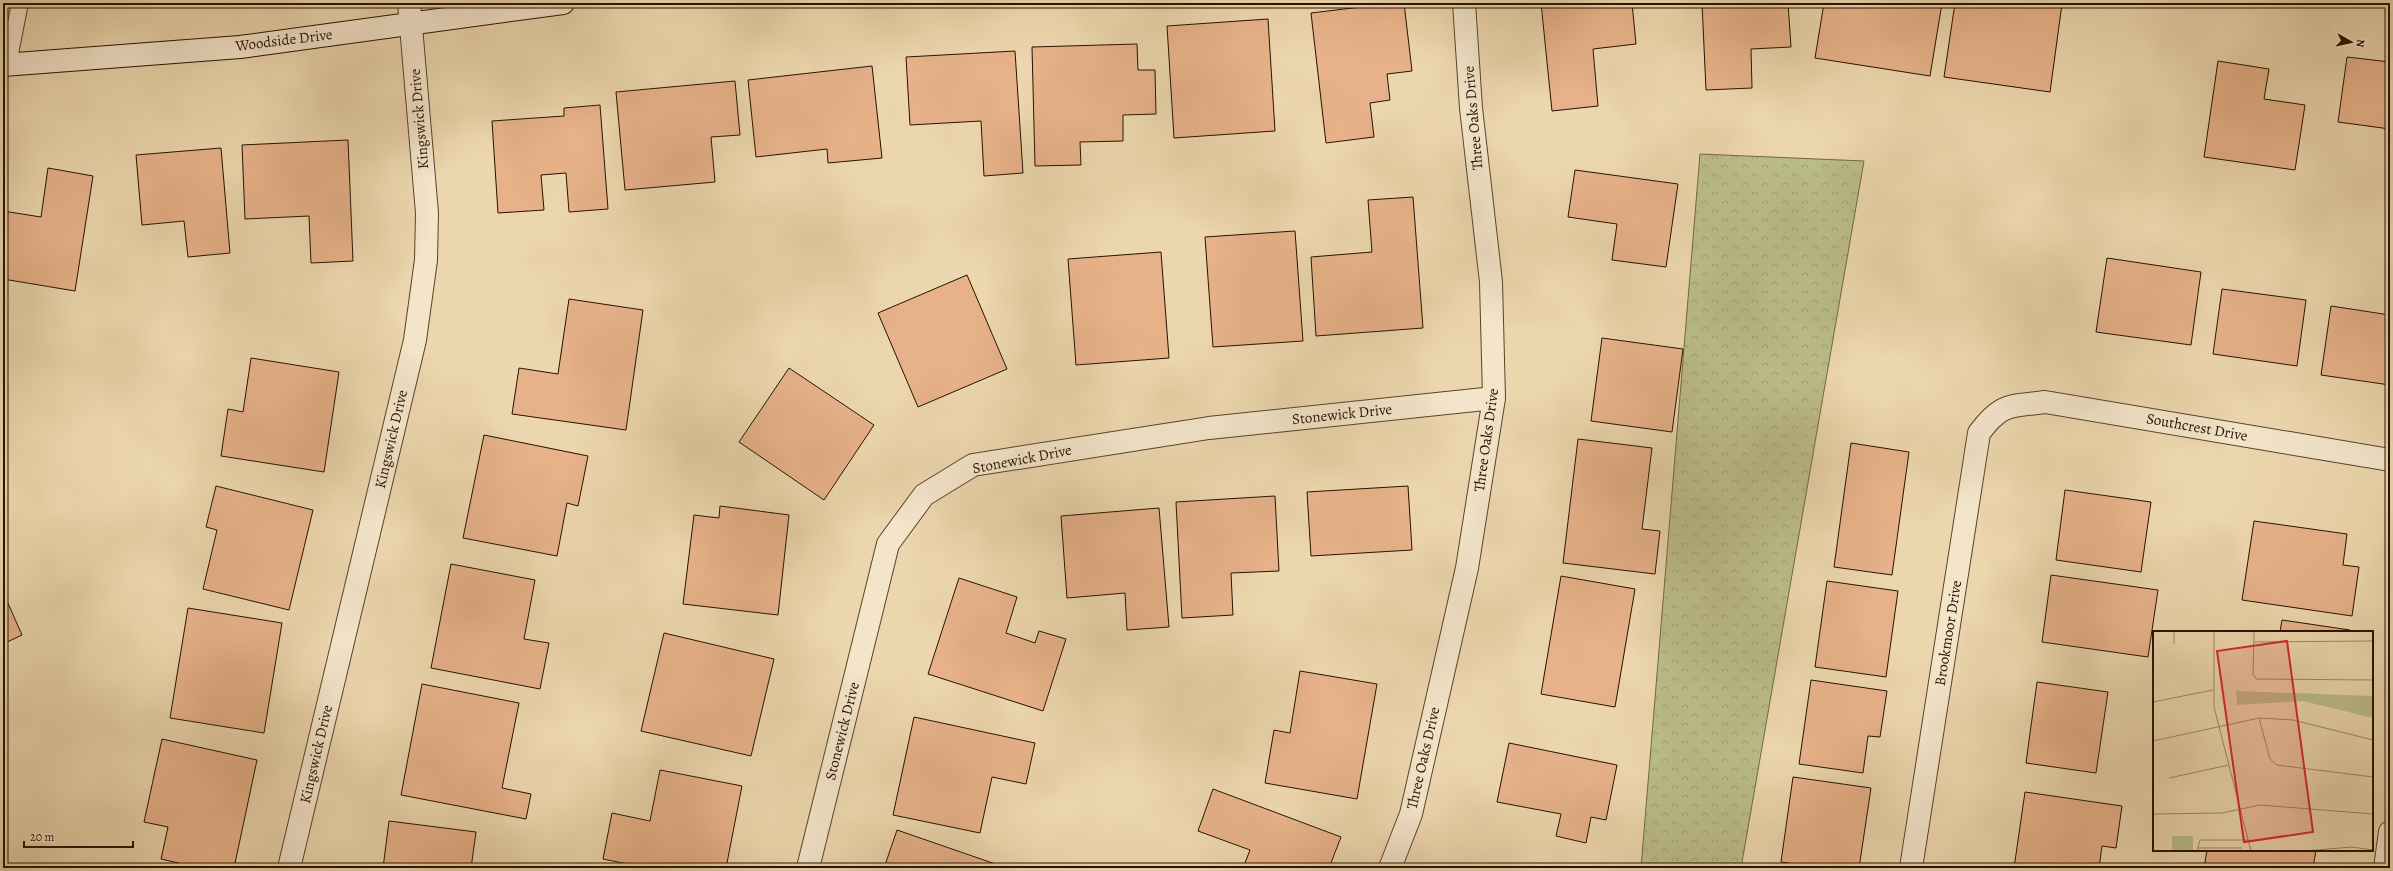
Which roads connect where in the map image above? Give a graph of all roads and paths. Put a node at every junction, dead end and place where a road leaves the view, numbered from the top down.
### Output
1 (20, 3) edge
2 (563, 3) edge
3 (1464, 3) edge
4 (410, 13) edge
5 (6, 65) edge
6 (1494, 398) junction
7 (2004, 408) joint
8 (2390, 460) edge
9 (2390, 832) edge
10 (289, 868) edge
11 (808, 868) edge
12 (1390, 868) edge
13 (1911, 868) edge
14 (2385, 868) edge

1 - 5 lane
2 - 4 street, Woodside Drive
3 - 6 street, Three Oaks Drive
4 - 5 street, Woodside Drive
4 - 10 street, Kingswick Drive
6 - 11 street, Stonewick Drive
6 - 12 street, Three Oaks Drive
7 - 8 street, Southcrest Drive
7 - 13 street, Brookmoor Drive
9 - 14 street

